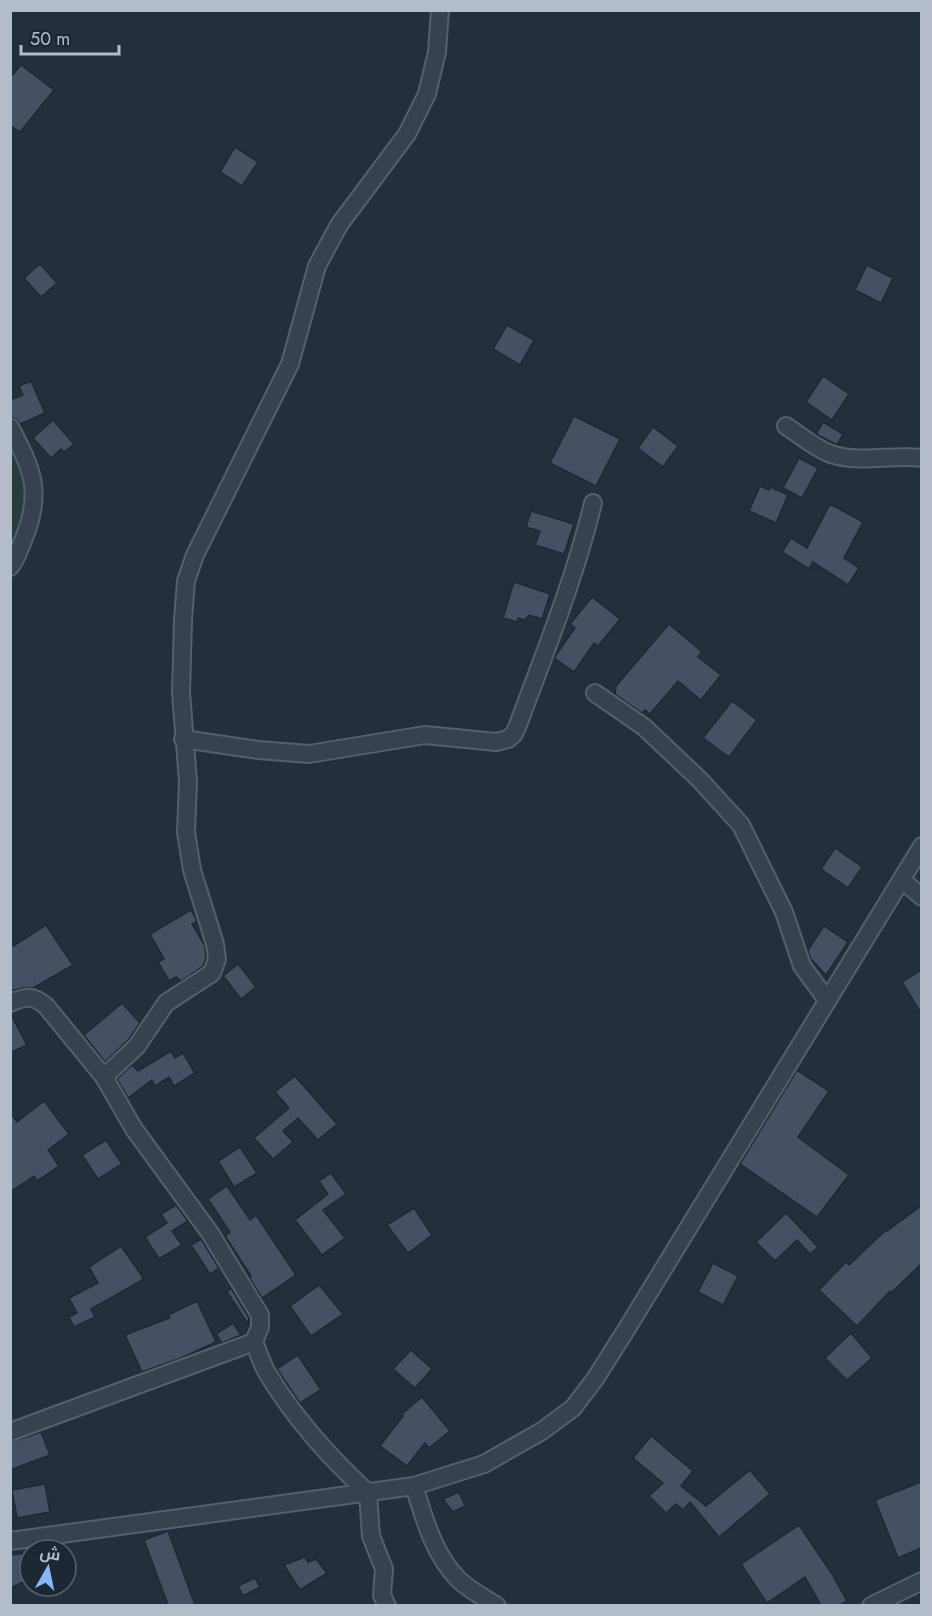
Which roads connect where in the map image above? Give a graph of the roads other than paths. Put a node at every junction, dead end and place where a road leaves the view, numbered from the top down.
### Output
1 (440, 10) edge
2 (786, 426) dead end
3 (10, 428) edge
4 (921, 458) edge
5 (593, 502) dead end
6 (10, 567) edge
7 (595, 693) dead end
8 (183, 739) junction
9 (921, 846) edge
10 (902, 880) junction
11 (921, 897) edge
12 (827, 1000) junction
13 (10, 1003) edge
14 (104, 1077) junction
15 (254, 1342) junction
16 (10, 1431) edge
17 (414, 1486) junction
18 (368, 1493) junction
19 (10, 1541) edge
20 (921, 1581) edge
21 (387, 1605) edge
22 (497, 1605) edge
23 (871, 1605) edge

1 - 8 street
2 - 4 street
3 - 6 street
5 - 8 street
7 - 12 street
8 - 14 street
9 - 10 street
10 - 11 street
10 - 12 street
12 - 17 street
13 - 14 street
14 - 15 street
15 - 16 street
15 - 18 street
17 - 18 street
17 - 22 street
18 - 19 street
18 - 21 street
20 - 23 street

